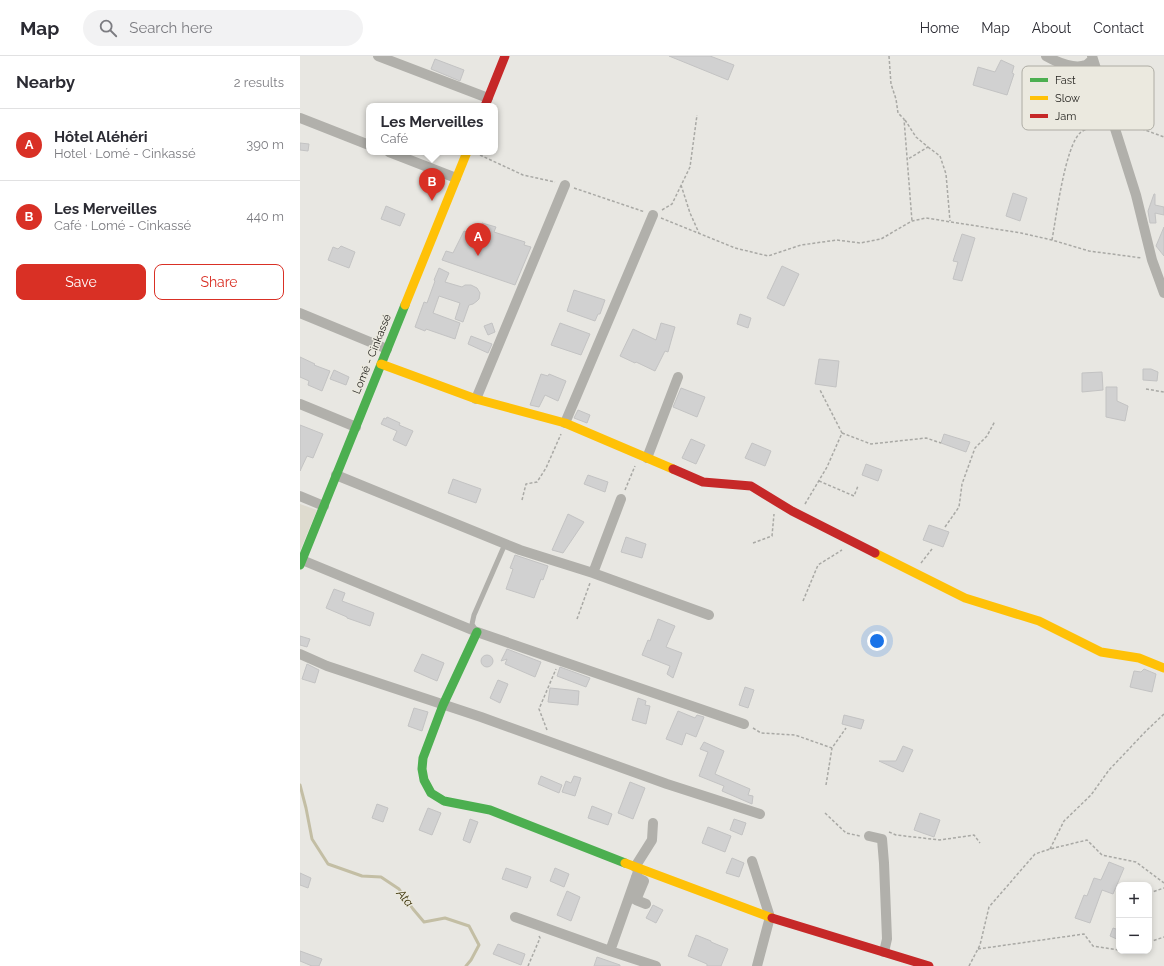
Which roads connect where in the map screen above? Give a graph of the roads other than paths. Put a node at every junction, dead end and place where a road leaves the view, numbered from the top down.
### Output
1 (378, 56) edge
2 (505, 56) edge
3 (1046, 56) edge
4 (1093, 58) edge
5 (1071, 66) edge
6 (1080, 66) edge
7 (487, 102) edge
8 (300, 118) edge
9 (1116, 130) edge
10 (366, 144) edge
11 (396, 155) edge
12 (466, 155) edge
13 (456, 178) junction
14 (565, 185) road end
15 (653, 214) road end
16 (1164, 293) edge
17 (300, 313) edge
18 (387, 349) junction
19 (381, 364) junction
20 (678, 377) dead end
21 (476, 399) junction
22 (300, 404) edge
23 (565, 423) junction
24 (356, 427) junction
25 (643, 457) junction
26 (336, 476) junction
27 (300, 496) edge
28 (621, 499) road end
29 (324, 506) junction
30 (505, 544) junction
31 (301, 563) edge
32 (593, 573) junction
33 (709, 615) dead end
34 (477, 632) junction
35 (300, 654) edge
36 (1164, 668) edge
37 (443, 705) junction
38 (744, 724) road end
39 (760, 814) dead end
40 (653, 823) dead end
41 (869, 836) road end
42 (752, 861) dead end
43 (637, 871) junction
44 (646, 904) dead end
45 (770, 916) junction
46 (515, 918) dead end
47 (610, 952) junction
48 (884, 952) junction
49 (656, 966) edge
50 (756, 966) edge
51 (929, 966) edge

1 - 7 street
2 - 7 main road
3 - 5 street
4 - 6 street
8 - 10 street
9 - 16 street
11 - 13 street
12 - 13 main road, Lomé - Cinkassé
13 - 18 main road, Lomé - Cinkassé
14 - 21 street
15 - 23 street
17 - 18 street
18 - 19 main road, Lomé - Cinkassé
19 - 21 main road
19 - 24 main road, Lomé - Cinkassé
20 - 25 street
21 - 23 main road
22 - 24 street
23 - 25 main road
24 - 26 main road, Lomé - Cinkassé
25 - 36 main road
26 - 29 main road, Lomé - Cinkassé
26 - 30 street
27 - 29 street
28 - 32 street
29 - 31 main road, Lomé - Cinkassé
30 - 32 street
30 - 34 lane
31 - 34 street
32 - 33 street
34 - 37 main road
34 - 38 street
35 - 37 street
37 - 39 street
37 - 43 main road
40 - 43 street
41 - 48 street
42 - 45 street
43 - 44 street
43 - 45 main road
43 - 47 street
45 - 48 main road
45 - 50 street
46 - 47 street
47 - 49 street
48 - 51 main road

